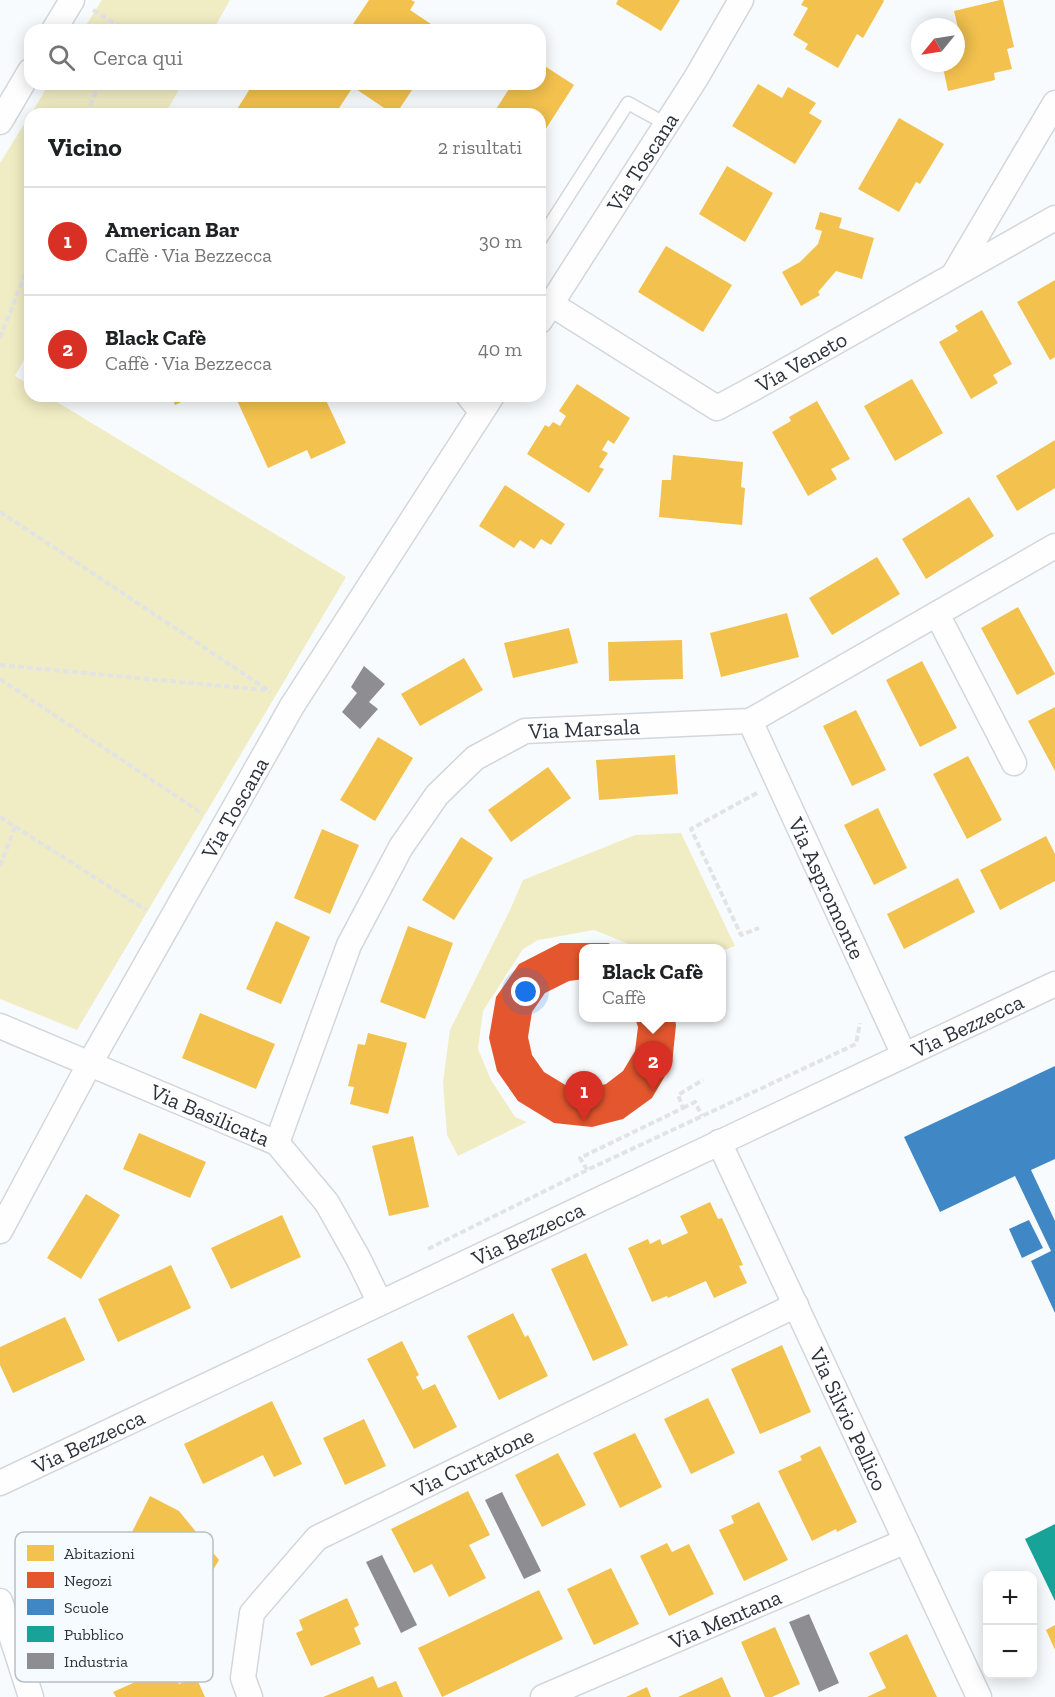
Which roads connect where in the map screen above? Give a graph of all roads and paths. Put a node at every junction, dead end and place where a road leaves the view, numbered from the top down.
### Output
1 (741, 0) edge
2 (78, 3) edge
3 (59, 24) edge
4 (116, 24) edge
5 (24, 81) edge
6 (97, 90) edge
7 (1055, 103) edge
8 (89, 108) edge
9 (0, 122) edge
10 (666, 124) junction
11 (1055, 218) edge
12 (546, 231) edge
13 (24, 276) edge
14 (953, 276) junction
15 (546, 310) edge
16 (546, 313) edge
17 (0, 338) edge
18 (466, 402) edge
19 (488, 402) edge
20 (478, 417) junction
21 (0, 512) edge
22 (1055, 546) edge
23 (936, 614) junction
24 (0, 665) edge
25 (0, 679) edge
26 (267, 690) junction
27 (292, 706) junction
28 (750, 721) junction
29 (1014, 763) dead end
30 (761, 800) dead end
31 (0, 817) edge
32 (15, 827) junction
33 (224, 828) junction
34 (0, 866) edge
35 (169, 925) junction
36 (759, 928) dead end
37 (1055, 984) edge
38 (861, 1016) dead end
39 (0, 1026) edge
40 (904, 1055) junction
41 (90, 1063) junction
42 (703, 1080) dead end
43 (683, 1108) junction
44 (702, 1116) junction
45 (719, 1142) junction
46 (277, 1143) junction
47 (587, 1170) junction
48 (0, 1231) edge
49 (424, 1251) dead end
50 (380, 1303) junction
51 (796, 1305) junction
52 (0, 1483) edge
53 (906, 1541) junction
54 (0, 1601) edge
55 (15, 1647) edge
56 (26, 1682) edge
57 (554, 1695) edge
58 (31, 1697) edge
59 (250, 1697) edge
60 (979, 1697) edge

1 - 10 street, Via Toscana
2 - 3 street
2 - 4 path
5 - 9 street
6 - 8 path
7 - 14 street
10 - 12 lane
10 - 15 street, Via Toscana
11 - 14 street, Via Veneto
13 - 17 path
14 - 16 street, Via Veneto
18 - 20 lane
19 - 20 street, Via Toscana
20 - 27 street, Via Toscana
21 - 26 path
22 - 23 street, Via Marsala
23 - 28 street, Via Marsala
23 - 29 street
24 - 26 path
25 - 33 path
26 - 27 path
27 - 33 street, Via Toscana
28 - 40 street, Via Aspromonte
28 - 46 street, Via Marsala
30 - 36 path
31 - 32 path
32 - 34 path
32 - 35 path
33 - 35 street, Via Toscana
35 - 41 street, Via Toscana
37 - 40 street, Via Bezzecca
38 - 44 path
39 - 41 street, Via Basilicata
40 - 45 street, Via Bezzecca
41 - 46 street, Via Basilicata
41 - 48 street, Via Toscana
42 - 43 path
43 - 44 path
43 - 47 path
44 - 47 path
45 - 50 street, Via Bezzecca
45 - 51 street, Via Silvio Pellico
46 - 50 street, Via Basilicata
47 - 49 path
50 - 52 street, Via Bezzecca
51 - 53 street, Via Silvio Pellico
51 - 59 street, Via Curtatone
53 - 57 street, Via Mentana
53 - 60 street, Via Silvio Pellico
54 - 55 street
56 - 58 street

